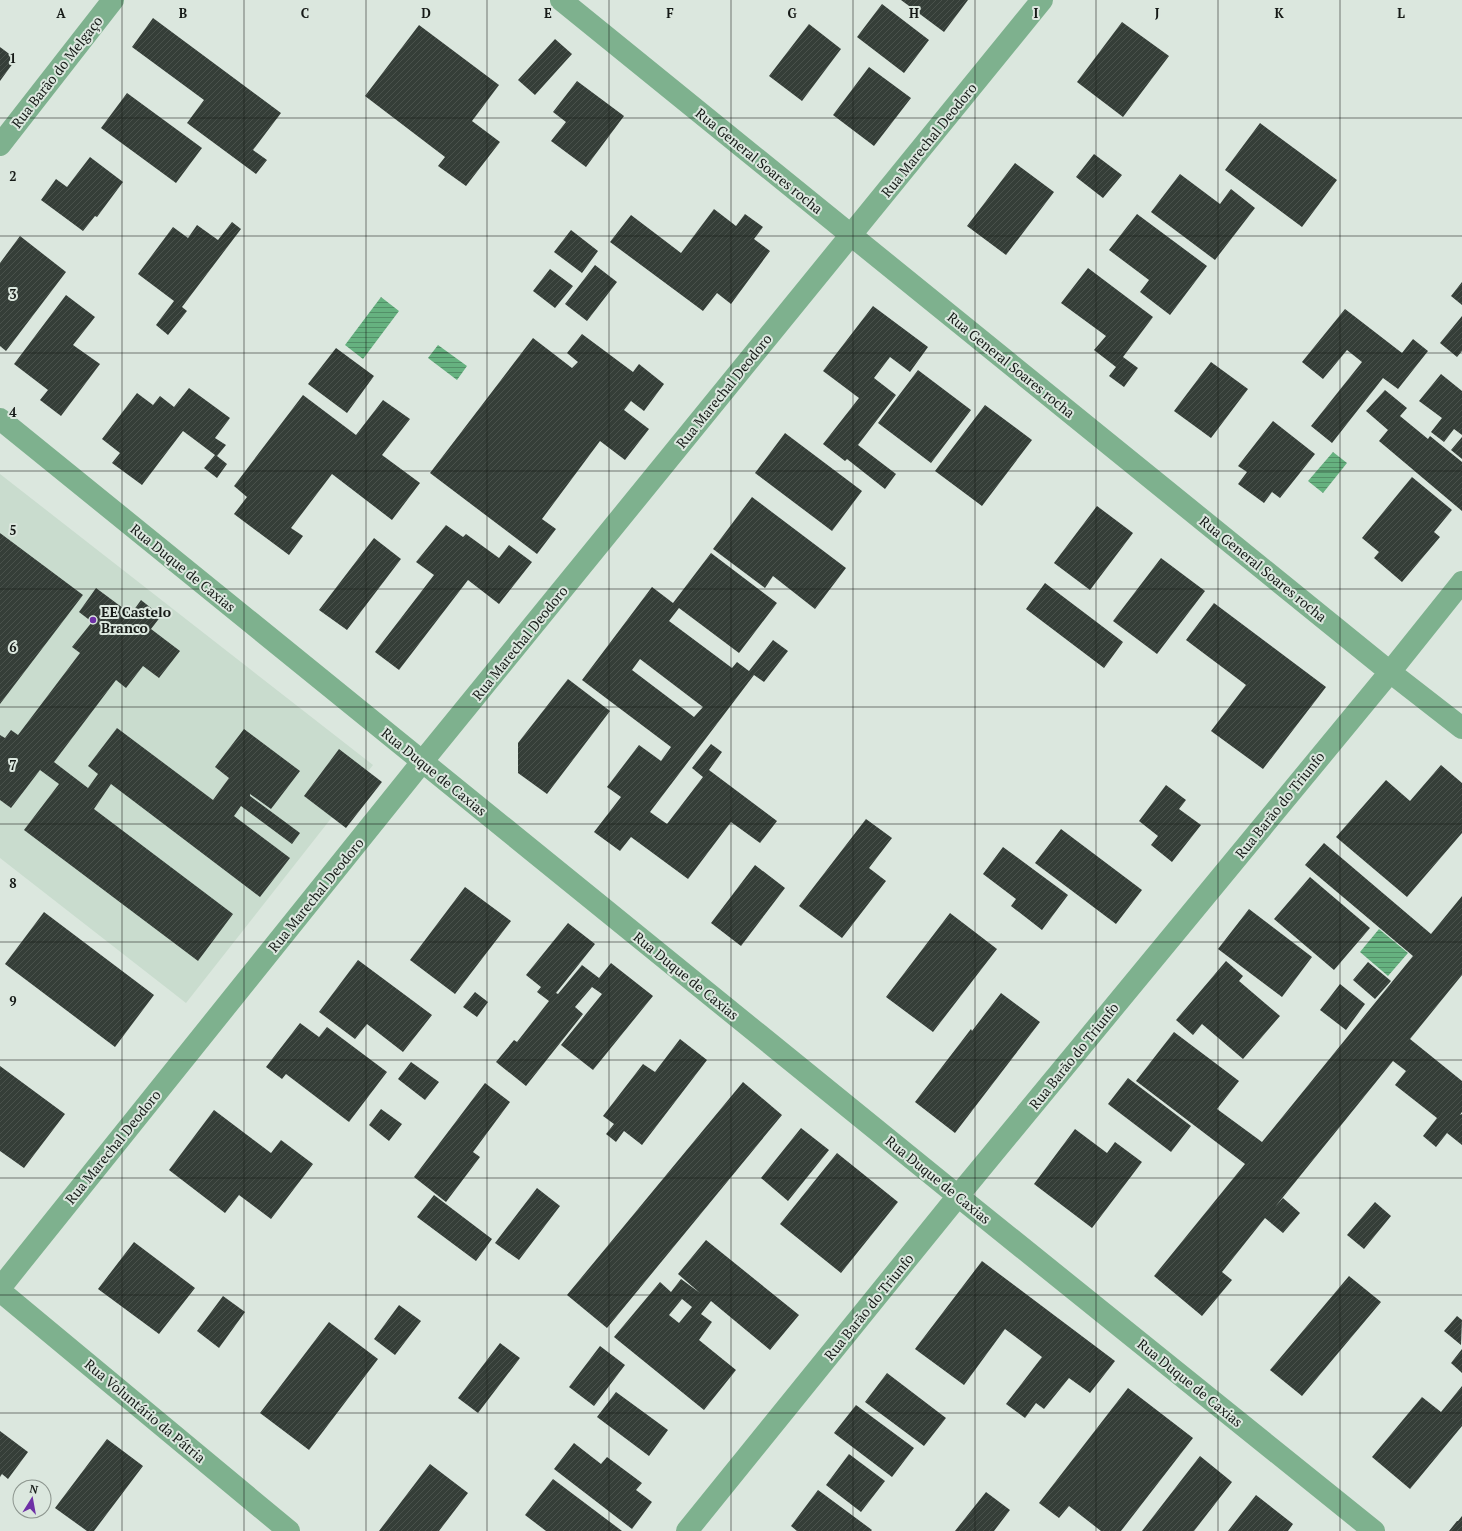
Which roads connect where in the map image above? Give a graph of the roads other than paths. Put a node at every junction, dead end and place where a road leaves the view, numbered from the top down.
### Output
1 (113, 0) edge
2 (561, 0) edge
3 (1042, 0) edge
4 (0, 145) edge
5 (851, 236) junction
6 (0, 419) edge
7 (1462, 582) edge
8 (1390, 672) junction
9 (1462, 728) edge
10 (422, 762) junction
11 (958, 1196) junction
12 (0, 1289) edge
13 (289, 1531) edge
14 (687, 1531) edge
15 (1374, 1531) edge

1 - 4 street, Rua Barão do Melgaço
2 - 5 street, Rua General Soares rocha
3 - 5 street, Rua Marechal Deodoro
5 - 8 street, Rua General Soares rocha
5 - 10 street, Rua Marechal Deodoro
6 - 10 street, Rua Duque de Caxias
7 - 8 street, Rua Barão do Triunfo
8 - 9 street, Rua General Soares rocha
8 - 11 street, Rua Barão do Triunfo
10 - 11 street, Rua Duque de Caxias
10 - 12 street, Rua Marechal Deodoro
11 - 14 street, Rua Barão do Triunfo
11 - 15 street, Rua Duque de Caxias
12 - 13 street, Rua Voluntário da Pátria

